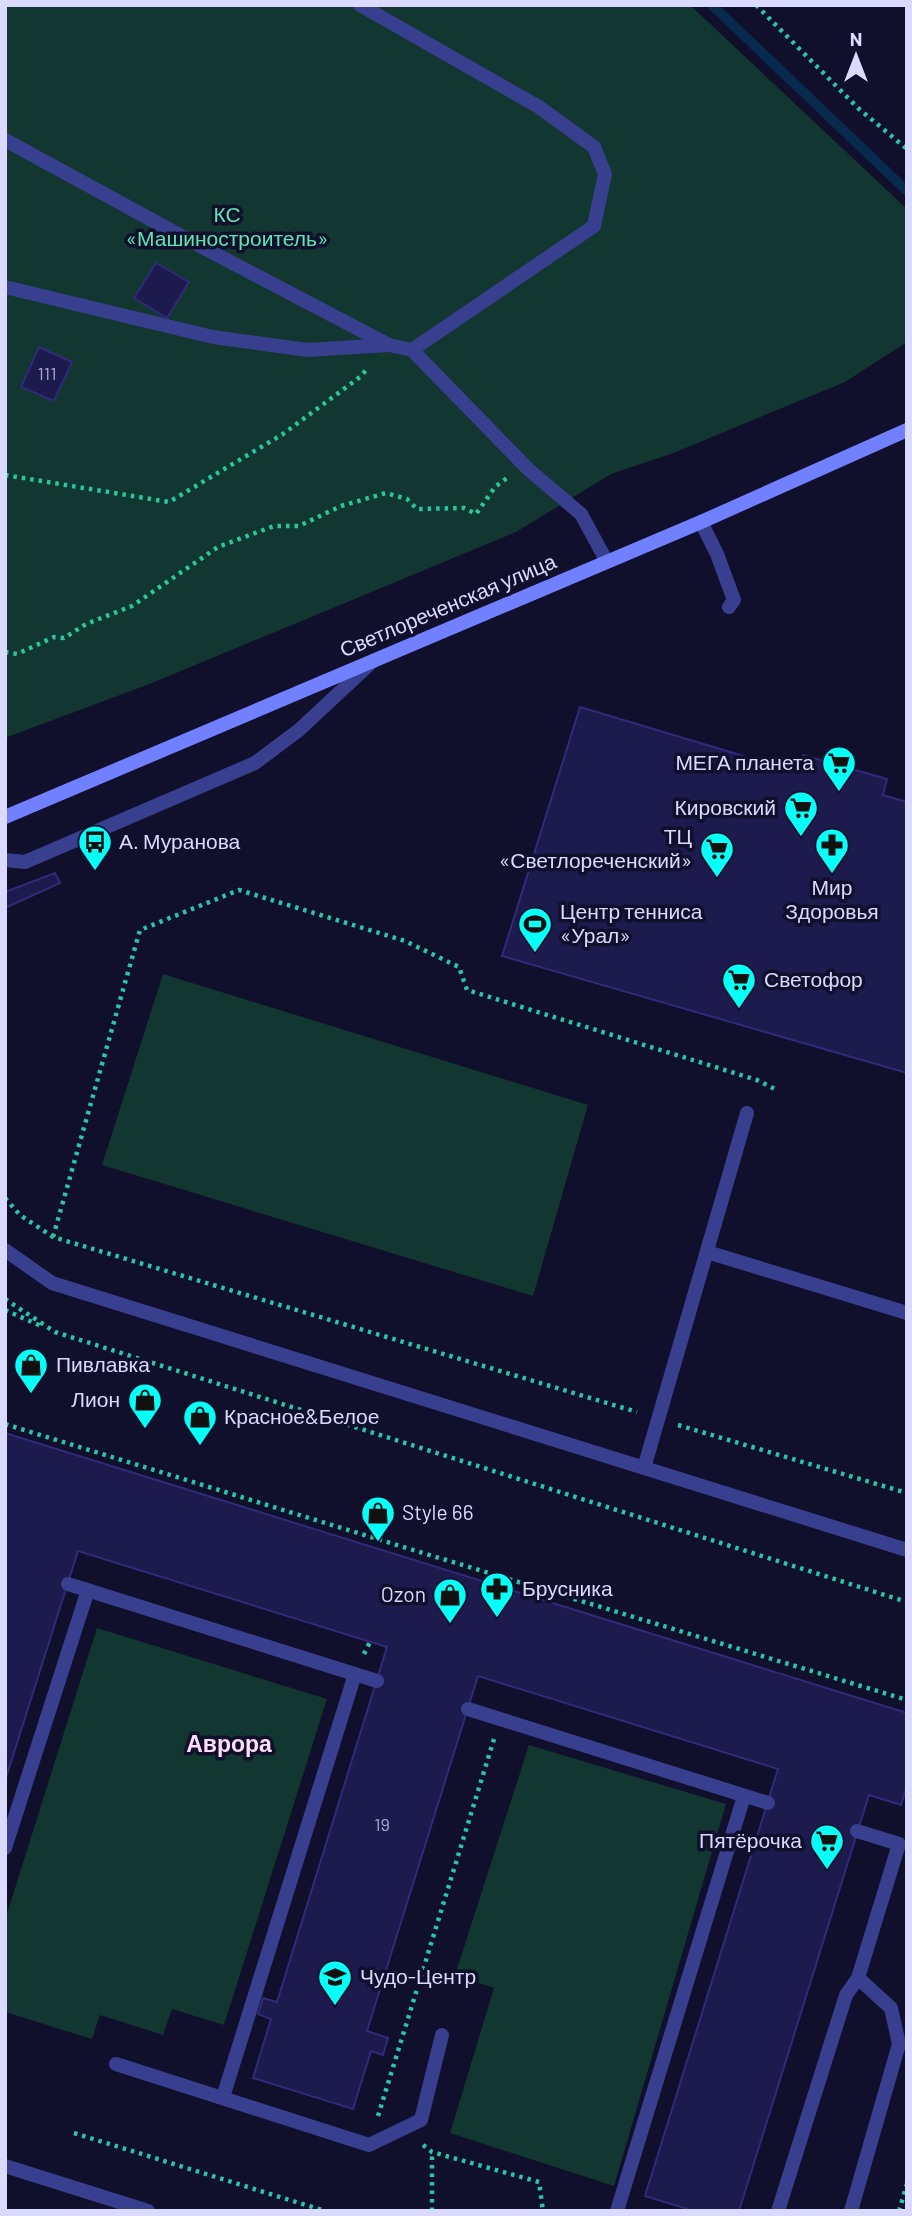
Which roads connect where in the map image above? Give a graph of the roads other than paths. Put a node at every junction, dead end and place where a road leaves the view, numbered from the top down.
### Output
1 (360, 5) edge
2 (5, 140) edge
3 (5, 287) edge
4 (389, 345) junction
5 (412, 350) junction
6 (907, 430) edge
7 (701, 522) junction
8 (606, 560) junction
9 (729, 607) dead end
10 (373, 661) junction
11 (5, 817) edge
12 (5, 860) edge
13 (747, 1113) dead end
14 (5, 1250) edge
15 (707, 1252) junction
16 (907, 1313) edge
17 (644, 1468) junction
18 (907, 1550) edge
19 (68, 1584) dead end
20 (88, 1590) junction
21 (355, 1674) junction
22 (377, 1681) dead end
23 (468, 1709) dead end
24 (744, 1796) junction
25 (768, 1803) dead end
26 (857, 1831) dead end
27 (5, 1848) edge
28 (858, 1978) junction
29 (442, 2035) dead end
30 (116, 2064) dead end
31 (223, 2097) junction
32 (5, 2166) edge
33 (148, 2211) edge
34 (617, 2211) edge
35 (779, 2211) edge
36 (851, 2211) edge

1 - 5 street
2 - 4 street
3 - 4 street
4 - 5 street
5 - 8 street
6 - 7 main road, Светлореченская улица
7 - 8 main road, Светлореченская улица
7 - 9 street
8 - 10 main road, Светлореченская улица
10 - 11 main road, Светлореченская улица
10 - 12 street
13 - 15 street
14 - 17 street
15 - 16 street
15 - 17 street
17 - 18 street
19 - 20 street
20 - 21 street
20 - 27 street
21 - 22 street
21 - 31 street
23 - 24 street
24 - 25 street
24 - 34 street
26 - 28 street
28 - 35 street
28 - 36 street
29 - 31 street
30 - 31 street
32 - 33 street

